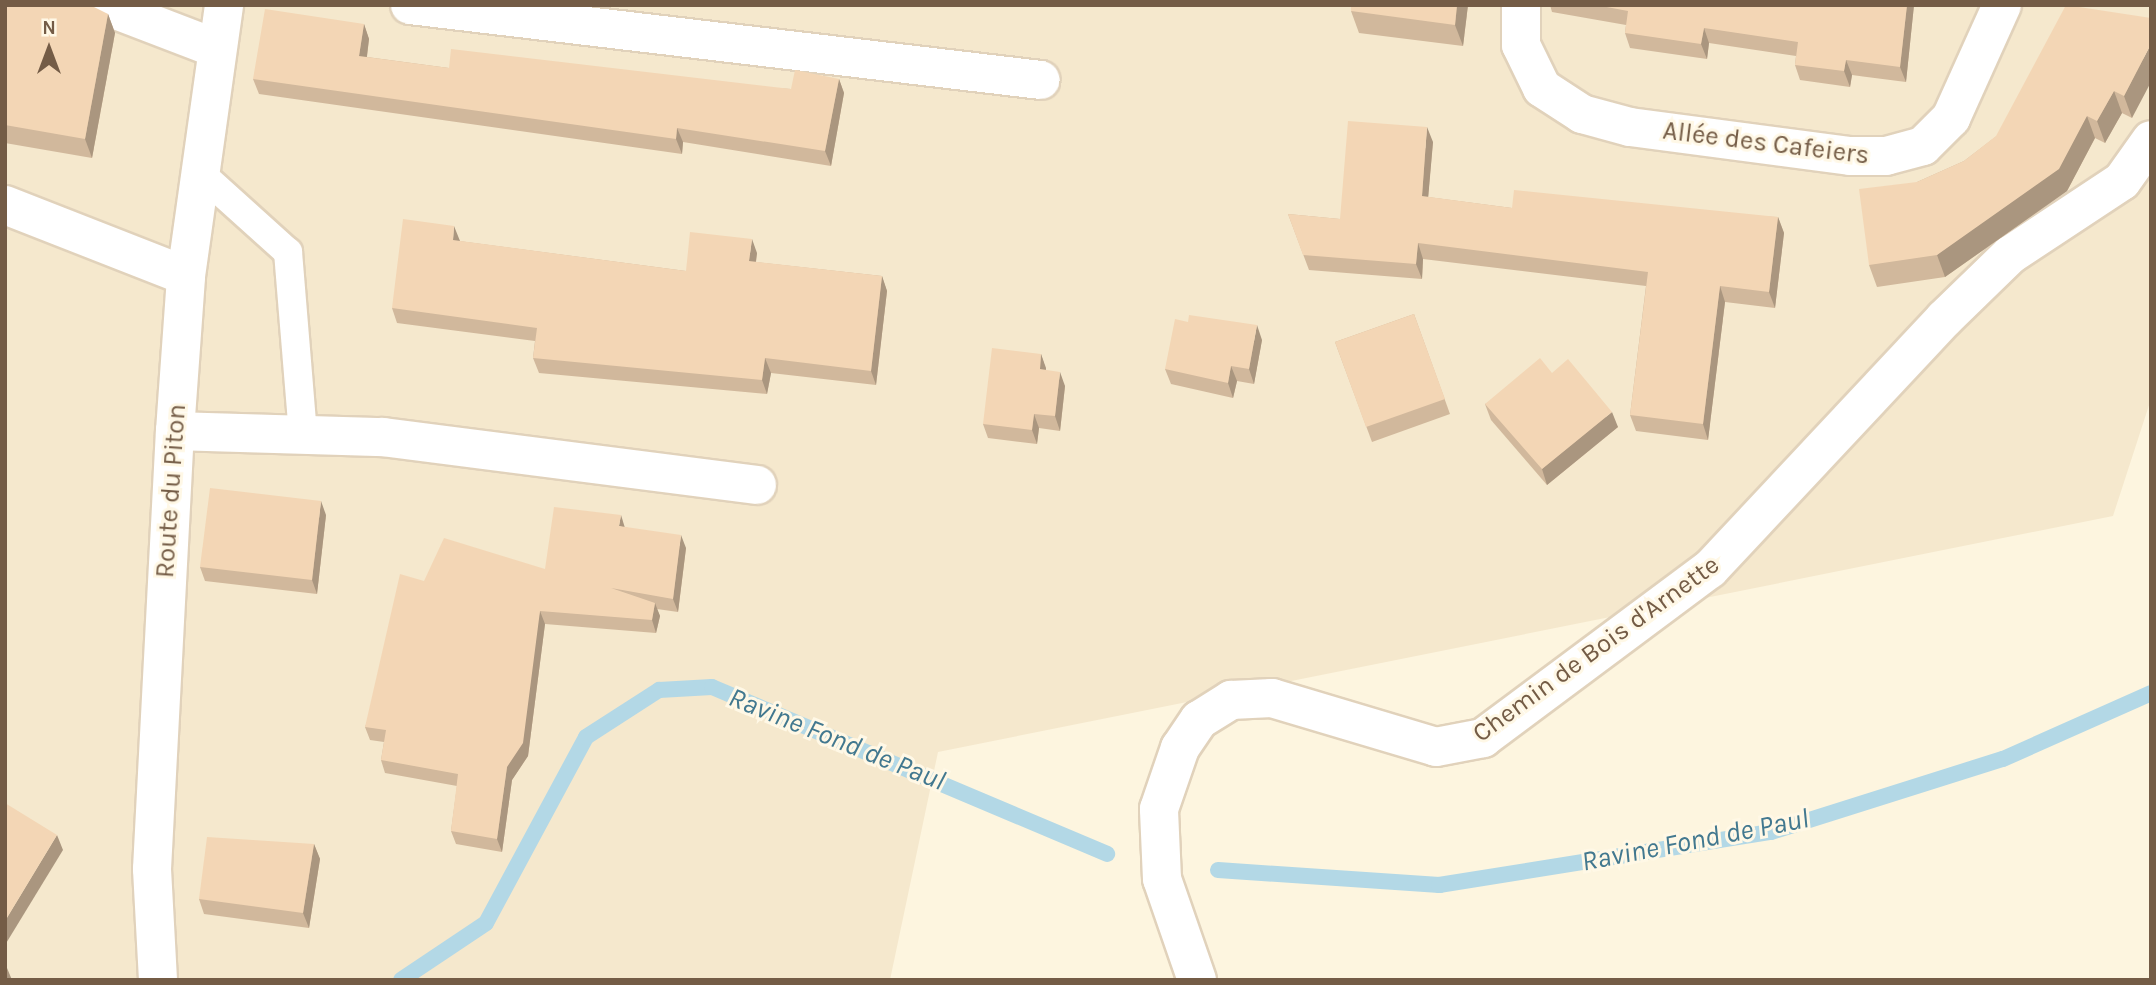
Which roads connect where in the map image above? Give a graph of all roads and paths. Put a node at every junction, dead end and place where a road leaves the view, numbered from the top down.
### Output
1 (103, 5) edge
2 (223, 5) edge
3 (410, 5) edge
4 (1521, 5) edge
5 (2002, 5) edge
6 (215, 48) junction
7 (1041, 80) dead end
8 (2151, 140) edge
9 (199, 172) junction
10 (5, 205) edge
11 (186, 276) junction
12 (175, 430) junction
13 (303, 435) junction
14 (757, 485) dead end
15 (158, 980) edge
16 (1197, 980) edge

1 - 6 street
2 - 6 street, Route du Piton
3 - 7 street
4 - 5 street, Allée des Cafeiers
6 - 9 street, Route du Piton
8 - 16 street, Chemin de Bois d'Arnette
9 - 11 street, Route du Piton
9 - 13 lane
10 - 11 street
11 - 12 street, Route du Piton
12 - 13 street
12 - 15 street, Route du Piton
13 - 14 street

